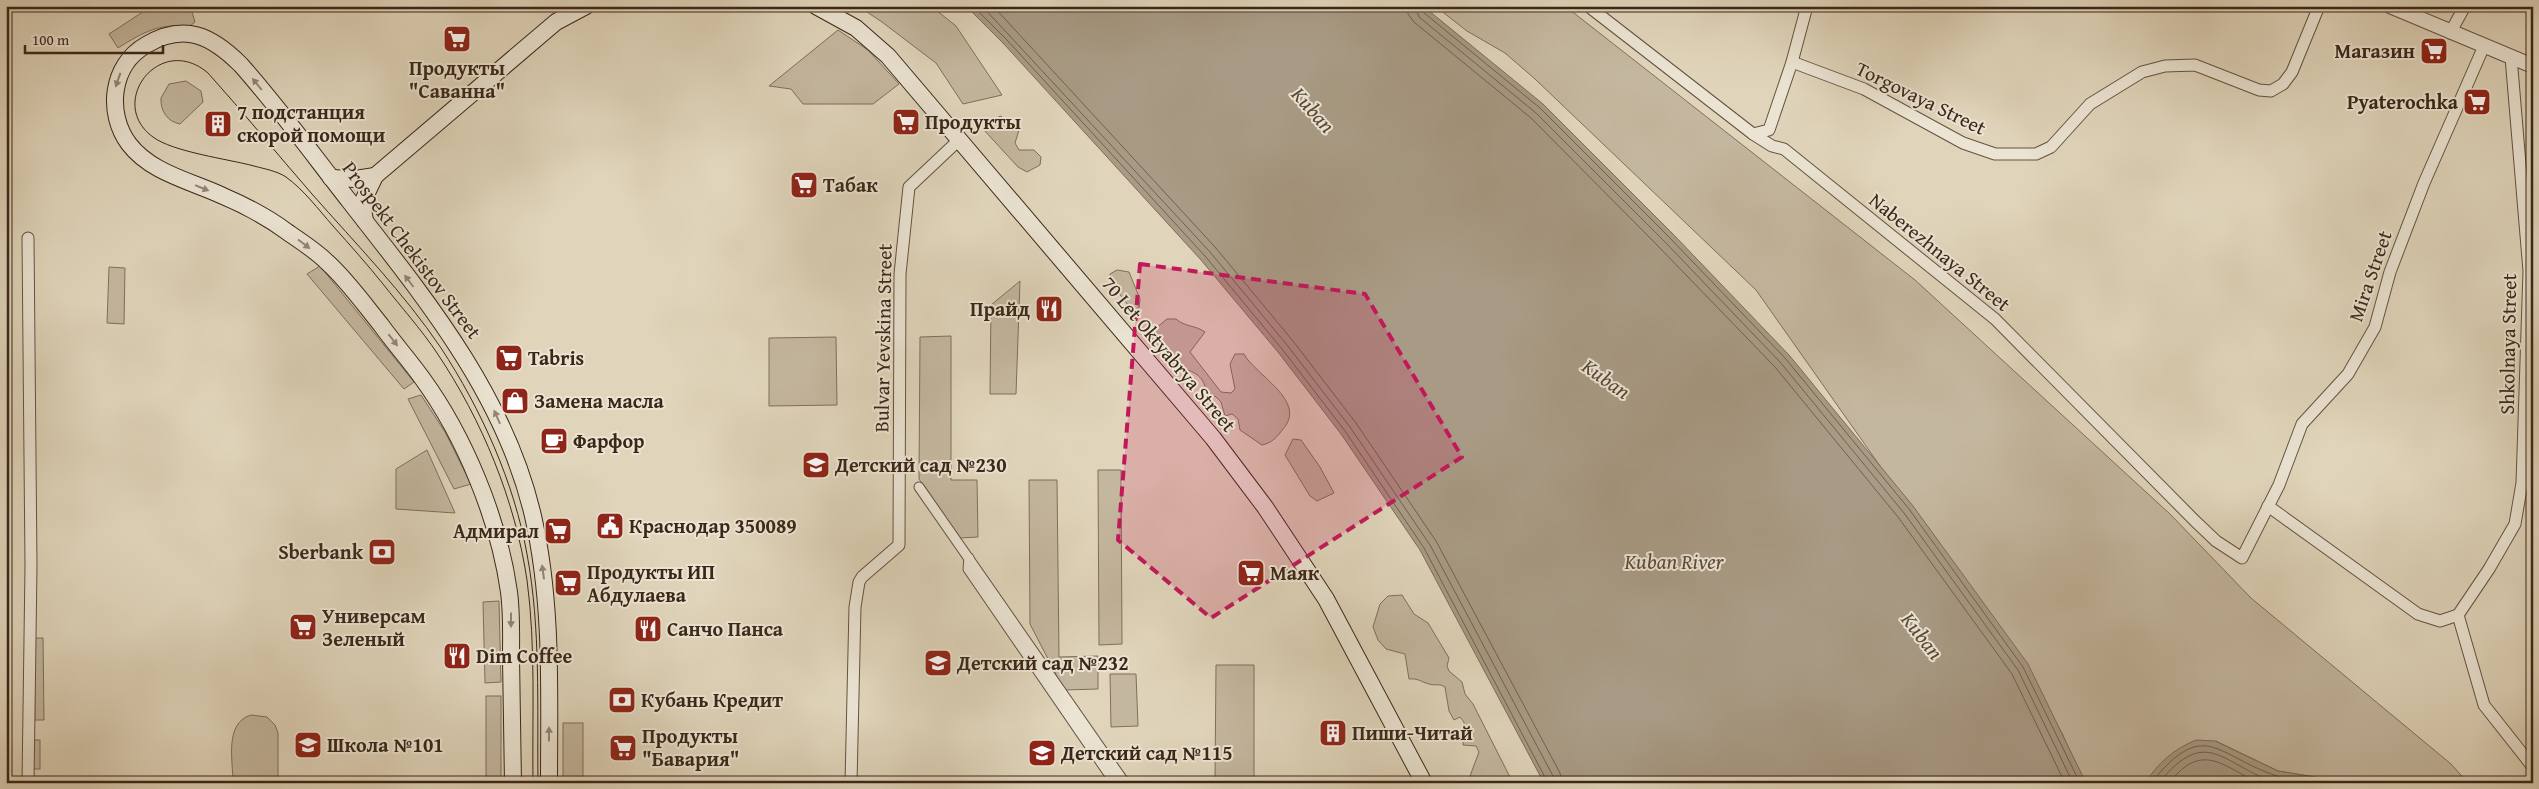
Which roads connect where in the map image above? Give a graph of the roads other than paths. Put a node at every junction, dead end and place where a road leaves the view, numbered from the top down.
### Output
1 (586, 6) edge
2 (816, 6) edge
3 (1588, 6) edge
4 (1807, 6) edge
5 (2319, 6) edge
6 (2390, 6) edge
7 (2465, 6) edge
8 (2450, 33) junction
9 (2484, 46) junction
10 (2510, 57) junction
11 (1792, 62) junction
12 (2533, 66) edge
13 (1769, 130) junction
14 (1753, 134) junction
15 (960, 139) junction
16 (1784, 149) junction
17 (375, 176) junction
18 (331, 178) junction
19 (365, 222) junction
20 (28, 238) dead end
21 (918, 487) dead end
22 (2268, 506) junction
23 (968, 558) junction
24 (2242, 558) joint
25 (2458, 615) junction
26 (2533, 767) edge
27 (28, 783) edge
28 (513, 783) edge
29 (549, 783) edge
30 (851, 783) edge
31 (1114, 783) edge
32 (1126, 783) edge
33 (1424, 783) edge

1 - 17 main road
2 - 15 main road, 70 Let Oktyabrya Street
3 - 14 street, Naberezhnaya Street
4 - 11 street
5 - 11 street, Torgovaya Street
6 - 8 street
7 - 8 street
8 - 9 street
9 - 10 street
9 - 22 street, Mira Street
10 - 12 street
10 - 25 street, Shkolnaya Street
11 - 13 street
13 - 14 street
13 - 16 street
14 - 16 street, Naberezhnaya Street
15 - 30 street, Bulvar Yevskina Street
15 - 33 main road, 70 Let Oktyabrya Street
16 - 24 street, Naberezhnaya Street
17 - 18 main road
17 - 19 main road
18 - 19 main road, Prospekt Chekistov Street
18 -> 28 main road, Prospekt Chekistov Street
29 -> 19 main road, Prospekt Chekistov Street
20 - 27 street
21 - 23 street
22 - 24 street, Mira Street
22 - 25 street
23 - 31 street
23 - 32 street
25 - 26 street

